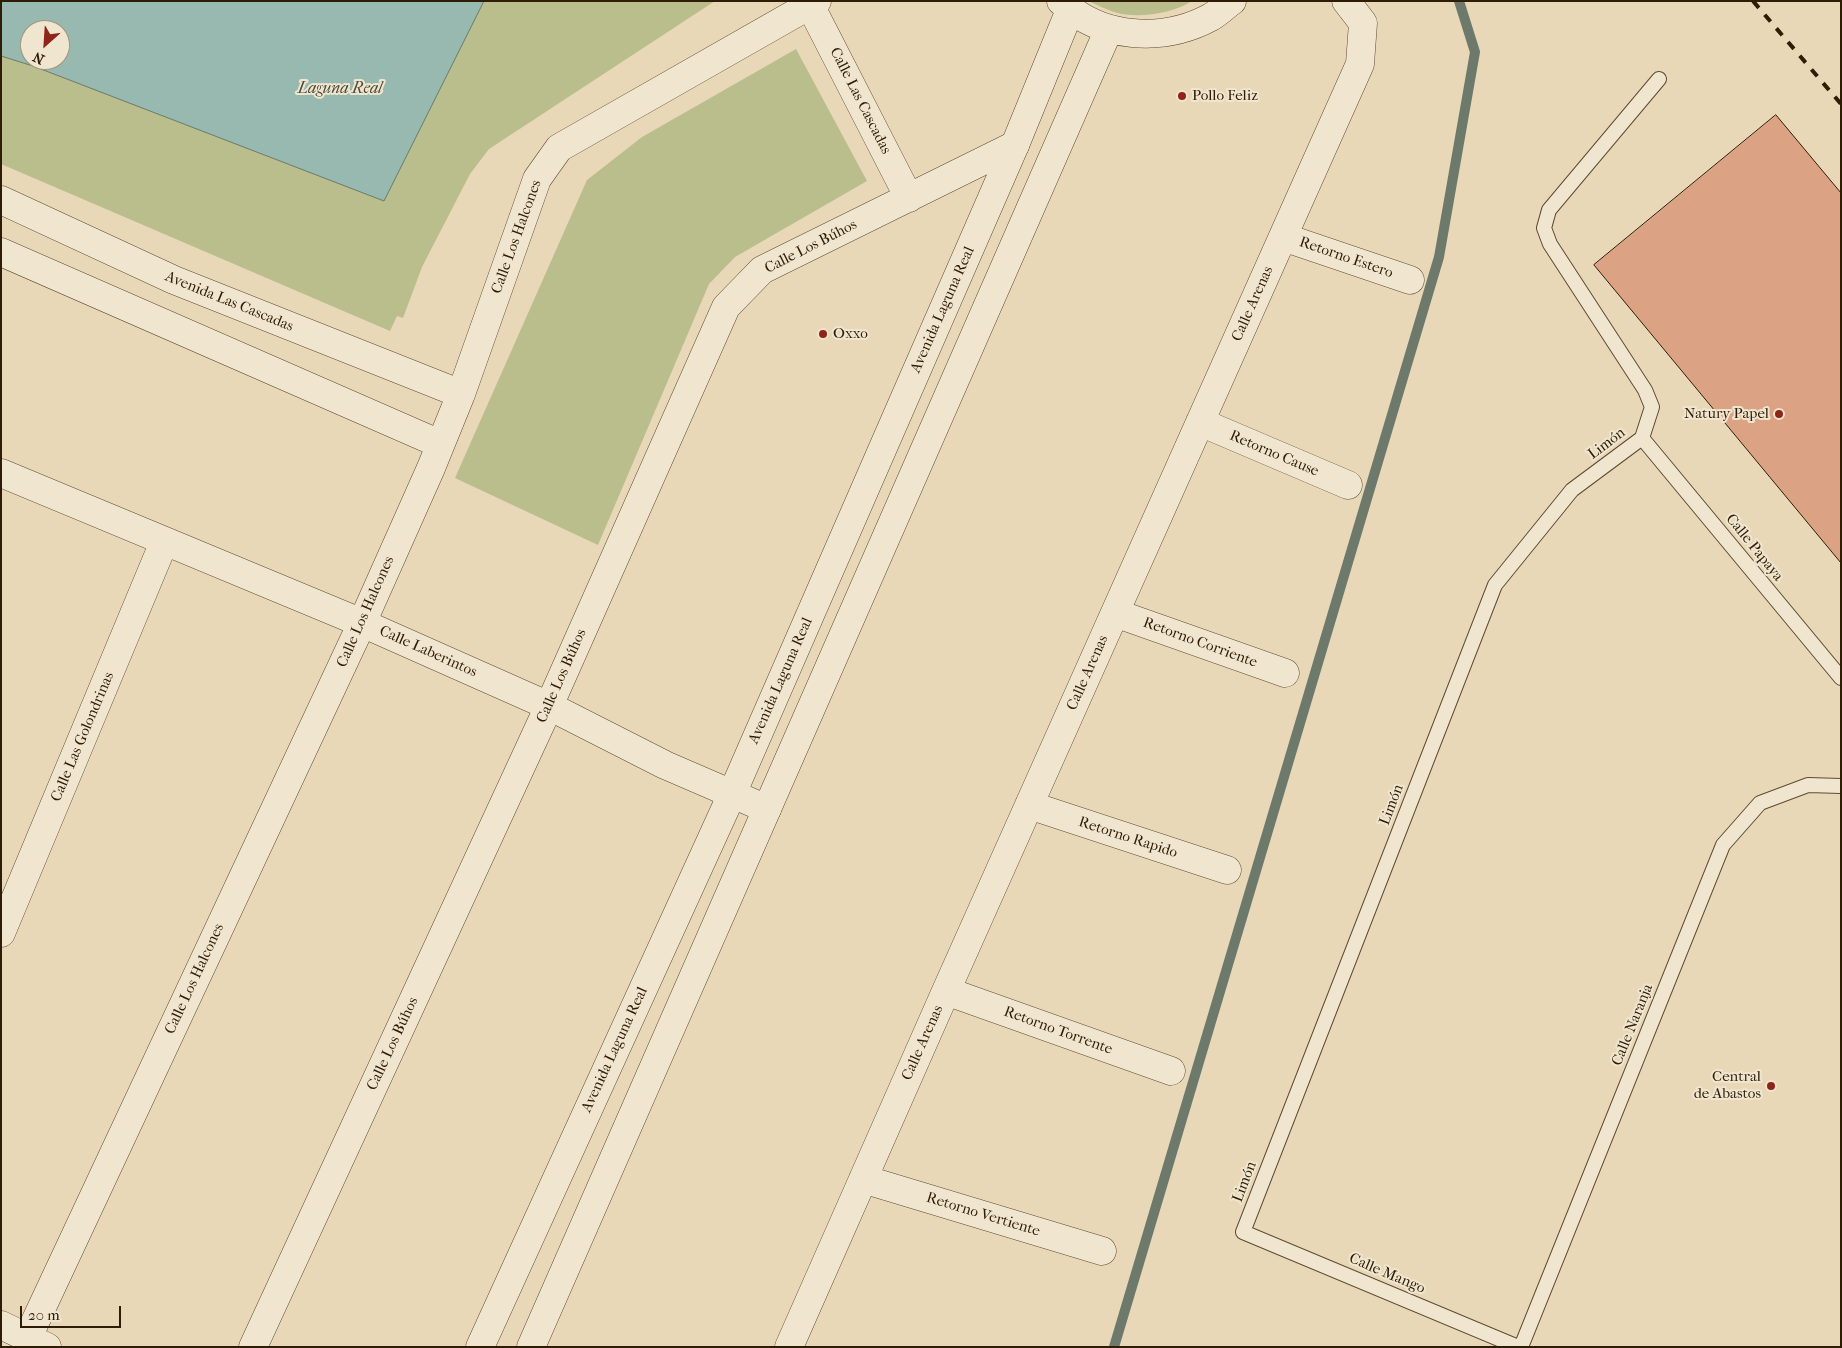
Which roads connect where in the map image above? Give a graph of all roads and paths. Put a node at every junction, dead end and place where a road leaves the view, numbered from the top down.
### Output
1 (1232, 1) edge
2 (1346, 1) edge
3 (814, 3) edge
4 (1065, 6) edge
5 (1109, 29) junction
6 (1658, 78) dead end
7 (1016, 145) junction
8 (909, 198) junction
9 (1, 200) edge
10 (1283, 237) junction
11 (1, 252) edge
12 (1410, 280) dead end
13 (460, 394) junction
14 (1200, 422) junction
15 (1642, 438) junction
16 (440, 444) junction
17 (1, 473) edge
18 (1348, 485) dead end
19 (164, 542) junction
20 (1115, 612) junction
21 (362, 623) junction
22 (1285, 673) dead end
23 (1841, 678) edge
24 (549, 706) junction
25 (1841, 786) edge
26 (732, 794) junction
27 (1029, 805) junction
28 (767, 809) junction
29 (1227, 870) dead end
30 (1, 933) edge
31 (946, 991) junction
32 (1171, 1071) dead end
33 (863, 1179) junction
34 (1243, 1232) joint
35 (1102, 1251) dead end
36 (1, 1325) edge
37 (38, 1342) edge
38 (253, 1347) edge
39 (480, 1347) edge
40 (531, 1347) edge
41 (790, 1347) edge
42 (1519, 1347) edge

1 - 5 street, Avenida Laguna Real
2 - 10 street, Calle Arenas
3 - 8 street, Calle Las Cascadas
3 - 13 street, Calle Los Halcones
4 - 5 street, Avenida Laguna Real
4 - 7 street, Avenida Laguna Real
5 - 28 street
6 - 15 lane
7 - 8 street, Calle Los Búhos
7 - 26 street, Avenida Laguna Real
8 - 24 street, Calle Los Búhos
9 - 13 street, Avenida Las Cascadas
10 - 12 street, Retorno Estero
10 - 14 street, Calle Arenas
11 - 16 street
13 - 16 street, Calle Los Halcones
14 - 18 street, Retorno Cause
14 - 20 street, Calle Arenas
15 - 23 lane, Calle Papaya
15 - 34 lane, Limón
16 - 21 street, Calle Los Halcones
17 - 19 street, Calle Laberintos
19 - 21 street, Calle Laberintos
19 - 30 street, Calle Las Golondrinas
20 - 22 street, Retorno Corriente
20 - 27 street, Calle Arenas
21 - 24 street, Calle Laberintos
21 - 37 street, Calle Los Halcones
24 - 26 street, Calle Laberintos
24 - 38 street, Calle Los Búhos
25 - 42 lane, Calle Naranja
26 - 28 street, Calle Laberintos
26 - 39 street, Avenida Laguna Real
27 - 29 street, Retorno Rapido
27 - 31 street, Calle Arenas
28 - 40 street
31 - 32 street, Retorno Torrente
31 - 33 street, Calle Arenas
33 - 35 street, Retorno Vertiente
33 - 41 street, Calle Arenas
34 - 42 lane, Calle Mango
36 - 37 street

